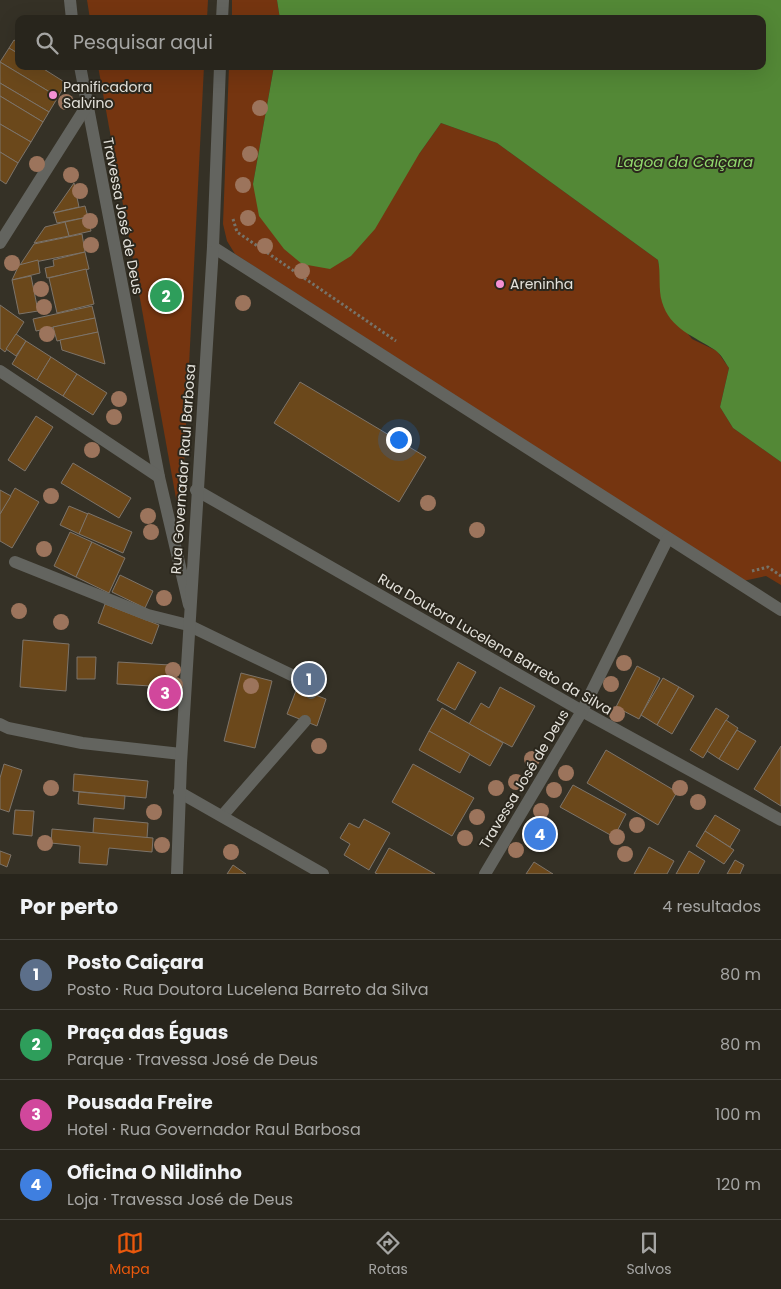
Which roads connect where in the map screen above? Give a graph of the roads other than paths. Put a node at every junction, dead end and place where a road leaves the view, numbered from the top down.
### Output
1 (70, 0) edge
2 (223, 0) edge
3 (72, 15) edge
4 (222, 15) edge
5 (81, 70) edge
6 (220, 70) edge
7 (86, 107) junction
8 (0, 243) edge
9 (213, 247) junction
10 (0, 371) edge
11 (159, 477) junction
12 (196, 490) junction
13 (668, 538) junction
14 (15, 562) dead end
15 (189, 606) junction
16 (781, 610) edge
17 (188, 625) junction
18 (311, 693) dead end
19 (582, 711) junction
20 (305, 721) dead end
21 (0, 724) edge
22 (181, 754) junction
23 (179, 792) junction
24 (223, 815) junction
25 (781, 820) edge
26 (177, 874) edge
27 (323, 874) edge
28 (485, 874) edge

1 - 3 street
2 - 4 street
5 - 7 street, Travessa José de Deus
6 - 9 street, Rua Governador Raul Barbosa
7 - 8 street
7 - 11 street, Travessa José de Deus
9 - 12 street, Rua Governador Raul Barbosa
9 - 13 street
10 - 11 street
11 - 15 street, Travessa José de Deus
12 - 15 street, Rua Governador Raul Barbosa
12 - 19 street, Rua Doutora Lucelena Barreto da Silva
13 - 16 street
13 - 19 street, Travessa José de Deus
14 - 17 street
15 - 17 street, Rua Governador Raul Barbosa
17 - 18 street
17 - 22 street, Rua Governador Raul Barbosa
19 - 25 street, Rua Doutora Lucelena Barreto da Silva
19 - 28 street, Travessa José de Deus
20 - 24 street
21 - 22 street
22 - 23 street, Rua Governador Raul Barbosa
23 - 24 street
23 - 26 street, Rua Governador Raul Barbosa
24 - 27 street

